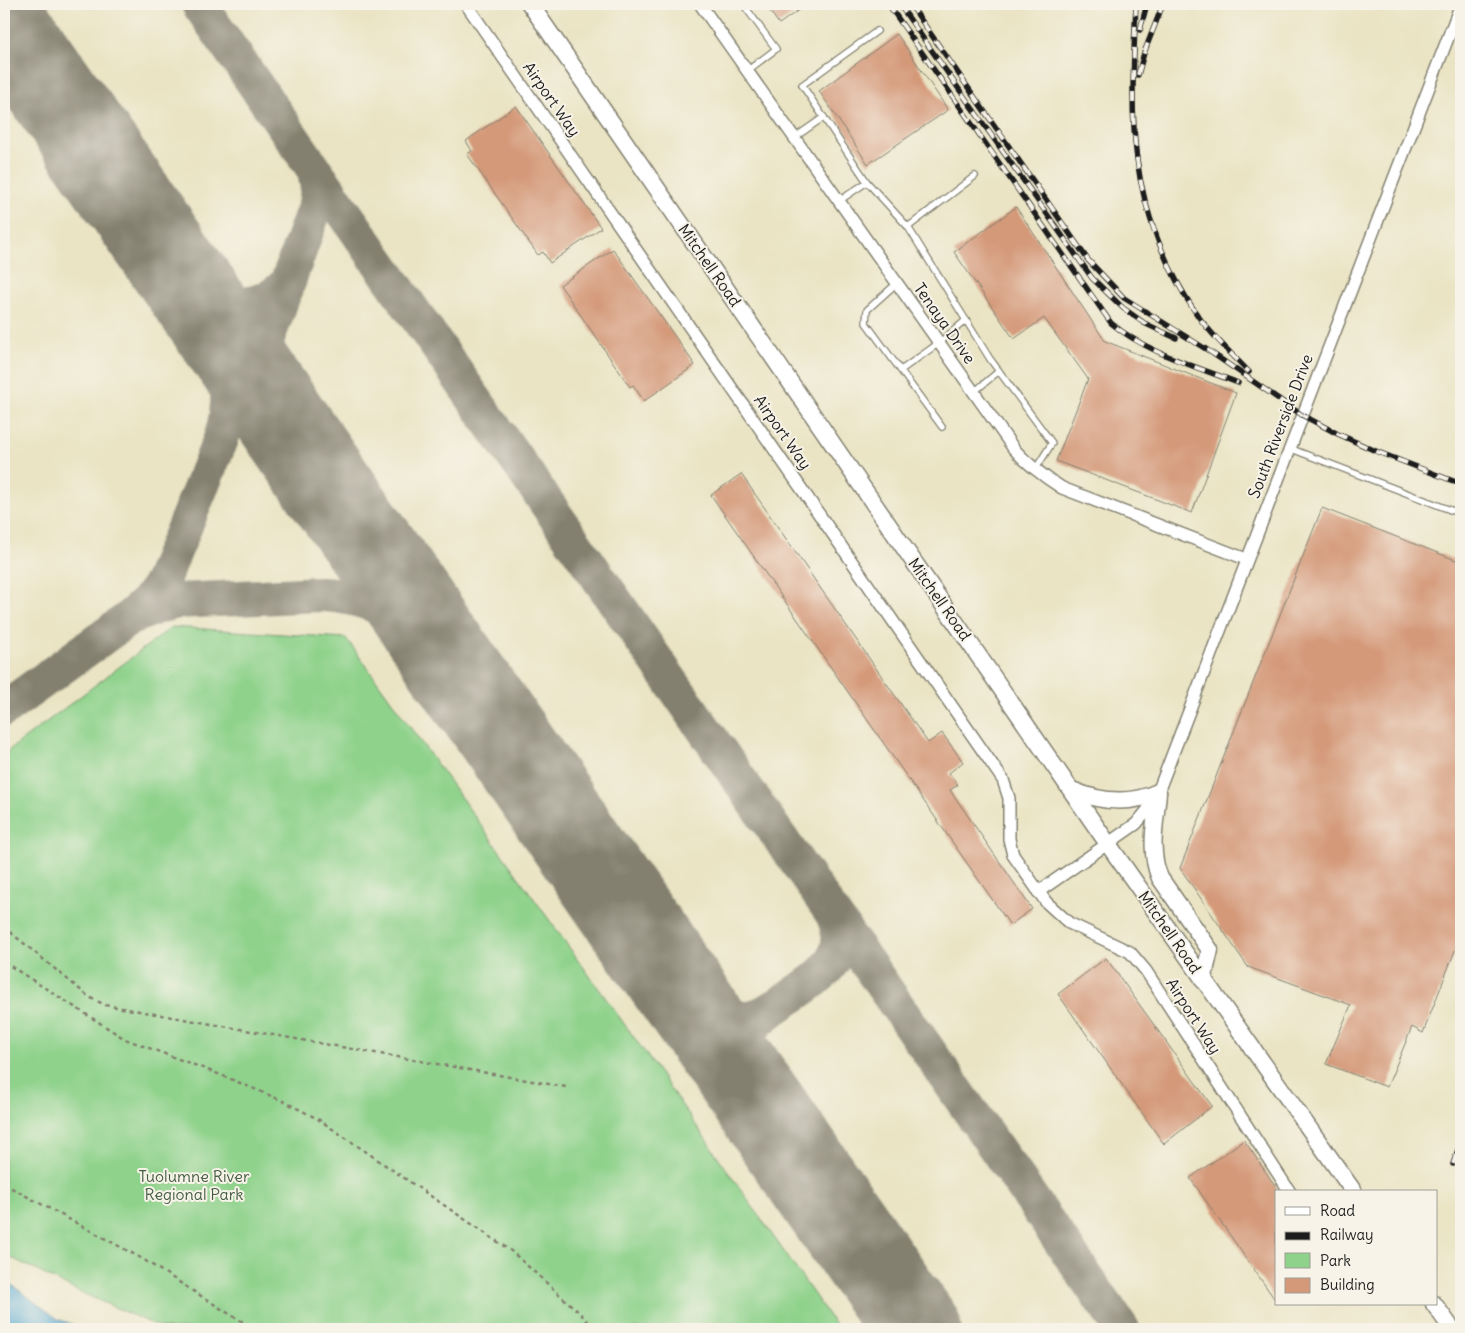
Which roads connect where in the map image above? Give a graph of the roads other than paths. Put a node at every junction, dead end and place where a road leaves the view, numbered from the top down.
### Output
1 (466, 4) edge
2 (530, 4) edge
3 (700, 4) edge
4 (743, 4) edge
5 (1461, 4) edge
6 (877, 31) dead end
7 (748, 71) junction
8 (824, 117) junction
9 (794, 138) junction
10 (975, 176) dead end
11 (867, 182) junction
12 (839, 201) junction
13 (908, 227) junction
14 (897, 283) junction
15 (966, 320) junction
16 (939, 342) junction
17 (901, 370) junction
18 (999, 371) junction
19 (974, 392) junction
20 (942, 427) dead end
21 (1289, 448) junction
22 (1035, 470) junction
23 (1461, 514) edge
24 (1246, 559) junction
25 (1072, 790) junction
26 (1158, 792) junction
27 (1108, 844) junction
28 (1038, 892) junction
29 (1203, 980) junction
30 (1289, 1190) edge
31 (1353, 1190) edge
32 (1435, 1306) edge
33 (1452, 1329) edge

1 - 28 street, Airport Way
2 - 25 main road, Mitchell Road
3 - 7 street, Tenaya Drive
4 - 7 lane
5 - 21 street, South Riverside Drive
6 - 8 lane
7 - 9 street, Tenaya Drive
8 - 9 lane
8 - 11 lane
9 - 12 street, Tenaya Drive
10 - 13 lane
11 - 12 lane
11 - 13 lane
12 - 14 street, Tenaya Drive
13 - 15 lane
14 - 16 street, Tenaya Drive
14 - 17 lane
15 - 16 lane
15 - 18 lane
16 - 17 lane
16 - 19 street, Tenaya Drive
17 - 20 lane
18 - 19 lane
18 - 22 lane
19 - 22 street, Tenaya Drive
21 - 23 lane
21 - 24 street, South Riverside Drive
22 - 24 street, Tenaya Drive
24 - 26 street, South Riverside Drive
25 - 26 main road
25 - 27 main road, Mitchell Road
26 - 27 street, South Riverside Drive
26 - 29 main road
27 - 28 street
27 - 29 main road, Mitchell Road
28 - 30 street, Airport Way
29 - 31 main road, Mitchell Road
32 - 33 main road

